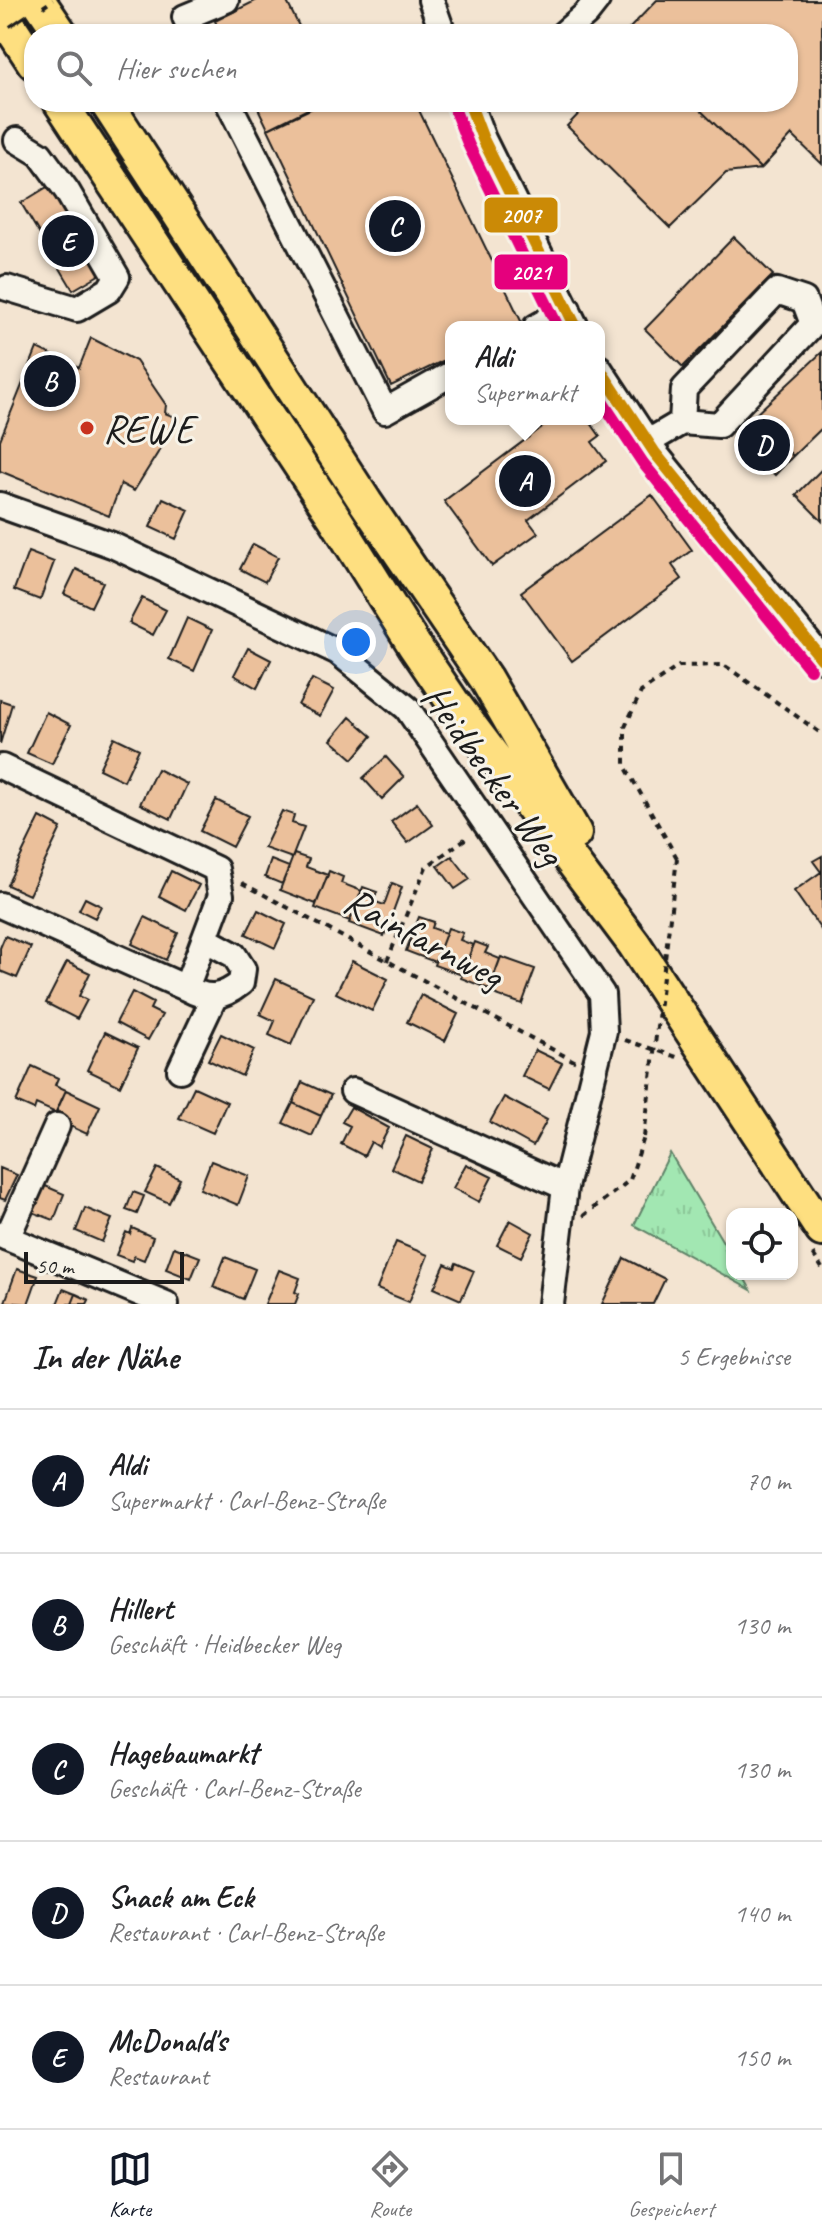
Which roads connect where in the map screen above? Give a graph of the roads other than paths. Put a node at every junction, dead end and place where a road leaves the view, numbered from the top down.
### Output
1 (18, 0) edge
2 (38, 0) edge
3 (226, 0) edge
4 (431, 0) edge
5 (597, 0) edge
6 (0, 12) edge
7 (54, 24) edge
8 (188, 24) edge
9 (439, 24) edge
10 (574, 24) edge
11 (24, 48) edge
12 (67, 112) edge
13 (112, 112) edge
14 (233, 112) edge
15 (473, 112) edge
16 (17, 140) dead end
17 (7, 288) dead end
18 (572, 318) edge
19 (445, 377) edge
20 (605, 377) edge
21 (682, 422) junction
22 (648, 442) junction
23 (0, 505) edge
24 (822, 659) edge
25 (2, 767) dead end
26 (0, 905) edge
27 (634, 944) junction
28 (203, 945) junction
29 (186, 988) junction
30 (214, 998) junction
31 (180, 1070) dead end
32 (353, 1091) dead end
33 (57, 1126) dead end
34 (565, 1187) junction
35 (822, 1230) edge
36 (4, 1236) edge
37 (166, 1304) edge
38 (551, 1304) edge

1 - 6 main road, bridge
2 - 7 main road
3 - 8 street
4 - 9 street
5 - 10 street
6 - 11 main road
12 - 27 main road
13 - 27 main road
14 - 19 street
15 - 18 street
16 - 17 street
20 - 22 street
21 - 21 street
21 - 22 street
22 - 24 street
23 - 34 street, Heidbecker Weg
25 - 28 street
26 - 29 street
27 - 35 main road
28 - 29 street
28 - 30 street
29 - 30 street
30 - 31 street
32 - 34 street
33 - 36 street
34 - 38 street, Heidbecker Weg
36 - 37 street

